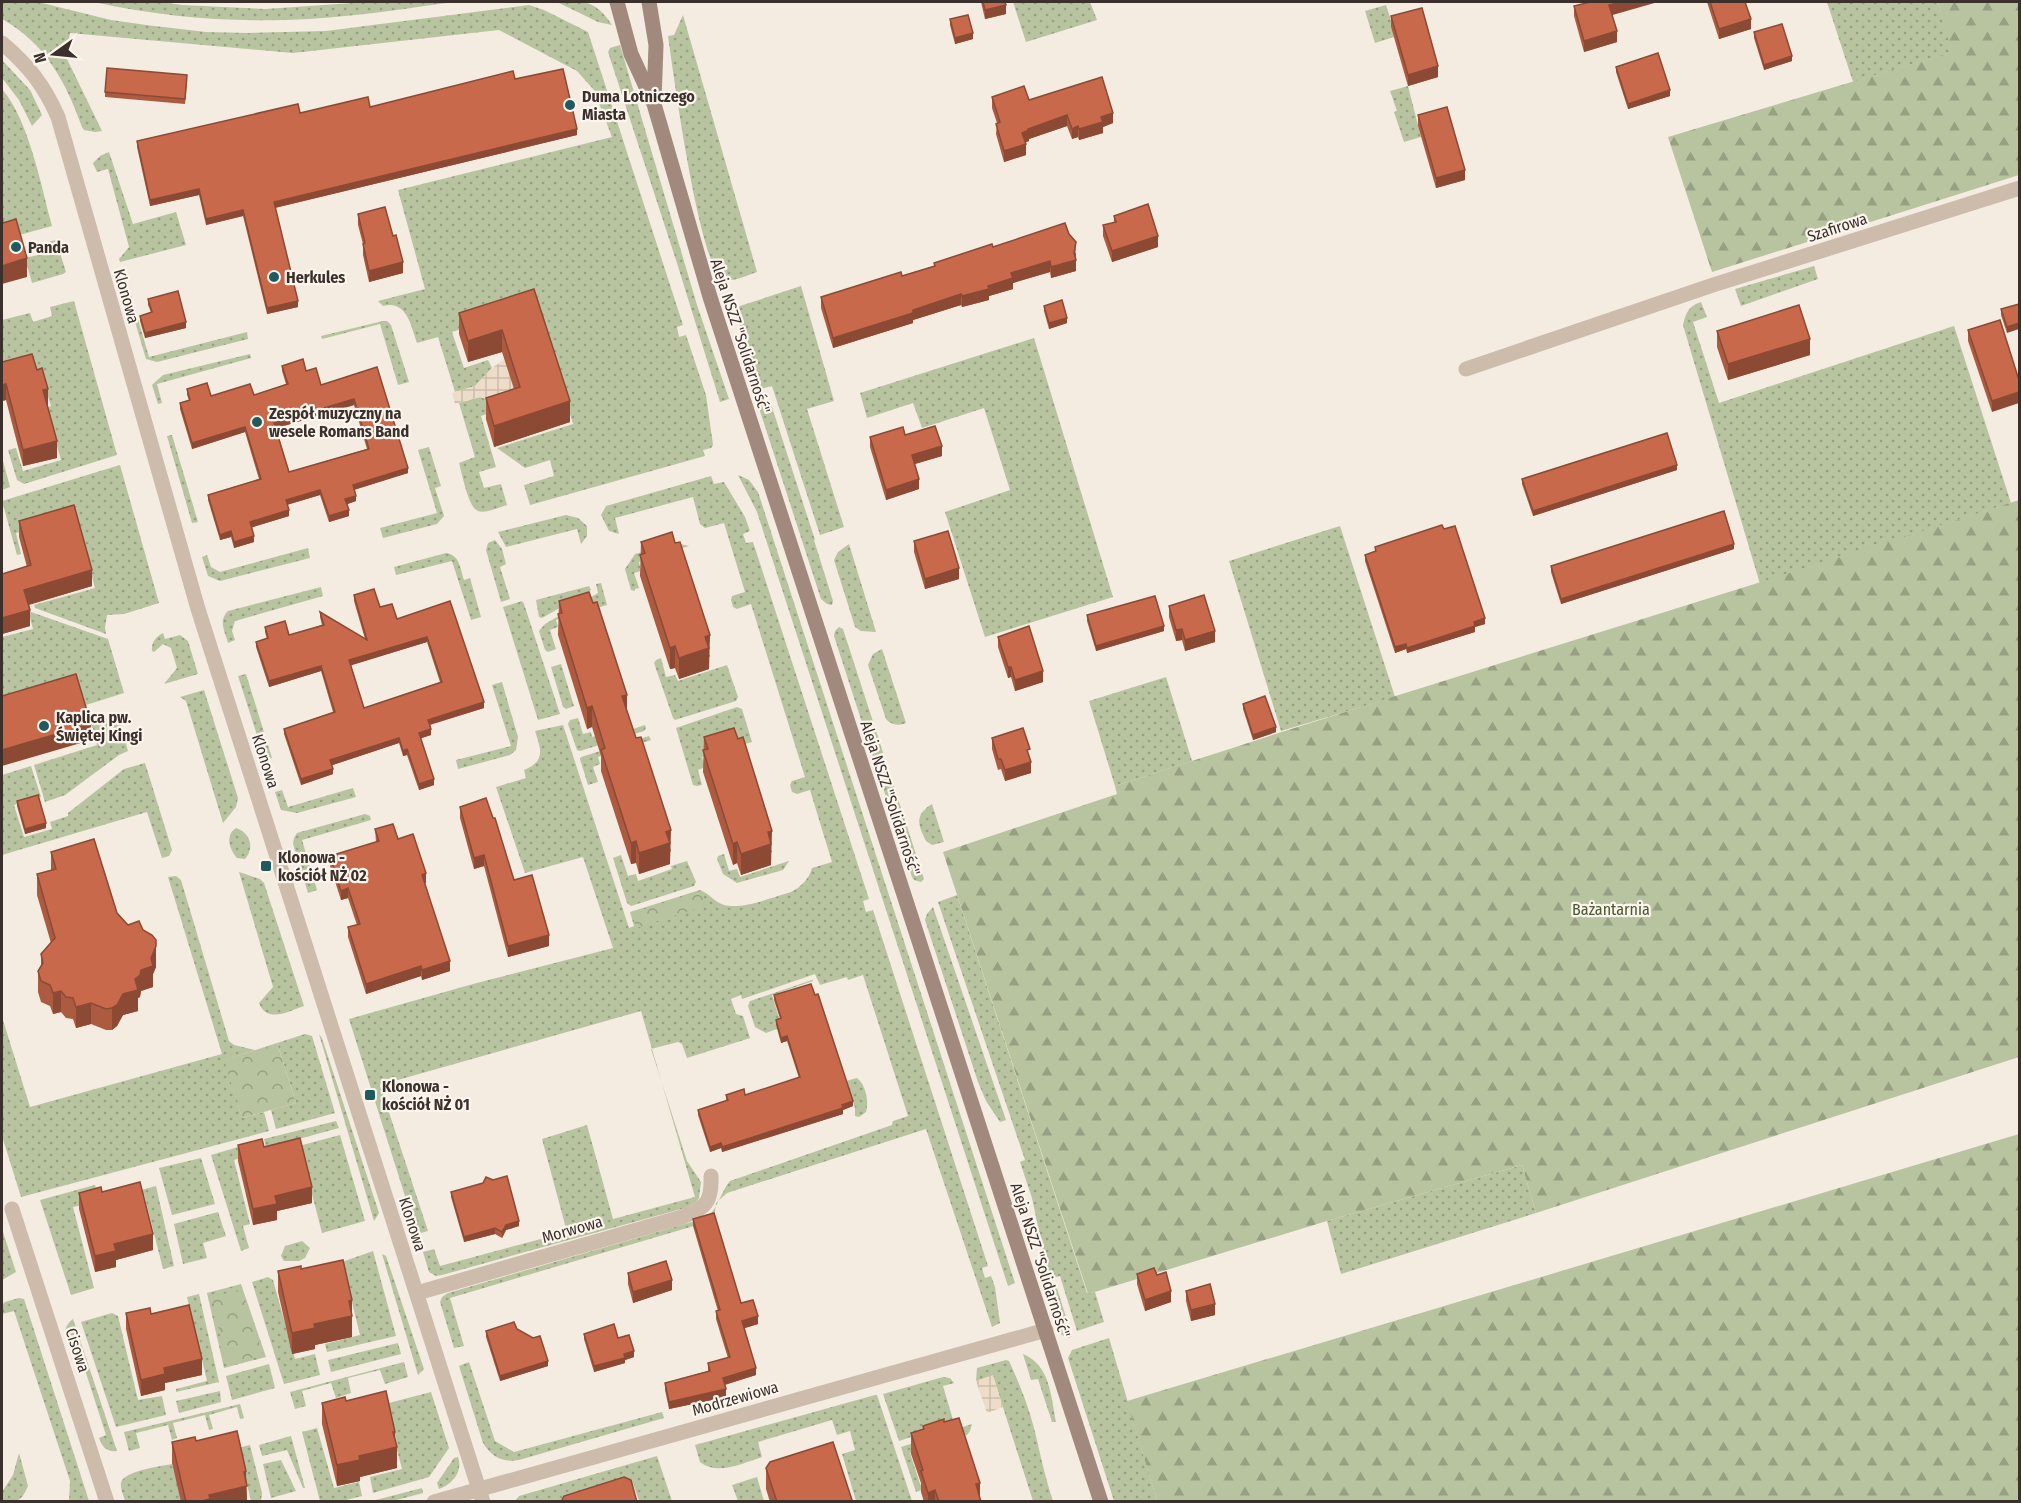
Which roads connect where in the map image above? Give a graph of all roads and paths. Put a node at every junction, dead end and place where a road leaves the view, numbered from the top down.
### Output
1 (616, 2) edge
2 (649, 2) edge
3 (2, 42) edge
4 (654, 104) junction
5 (2019, 188) edge
6 (1466, 369) dead end
7 (711, 1176) dead end
8 (12, 1209) dead end
9 (417, 1293) junction
10 (1046, 1330) junction
11 (481, 1495) edge
12 (107, 1502) edge
13 (434, 1502) edge
14 (1101, 1502) edge

1 - 4 street, Aleja NSZZ "Solidarność"
2 - 4 street, Aleja NSZZ "Solidarność"
3 - 9 street, Klonowa
4 - 10 street, Aleja NSZZ "Solidarność"
5 - 6 street, Szafirowa
7 - 9 street, Morwowa
8 - 12 street, Cisowa
9 - 11 street, Klonowa
10 - 11 street, Modrzewiowa
10 - 14 street, Aleja NSZZ "Solidarność"
11 - 13 street, Modrzewiowa

